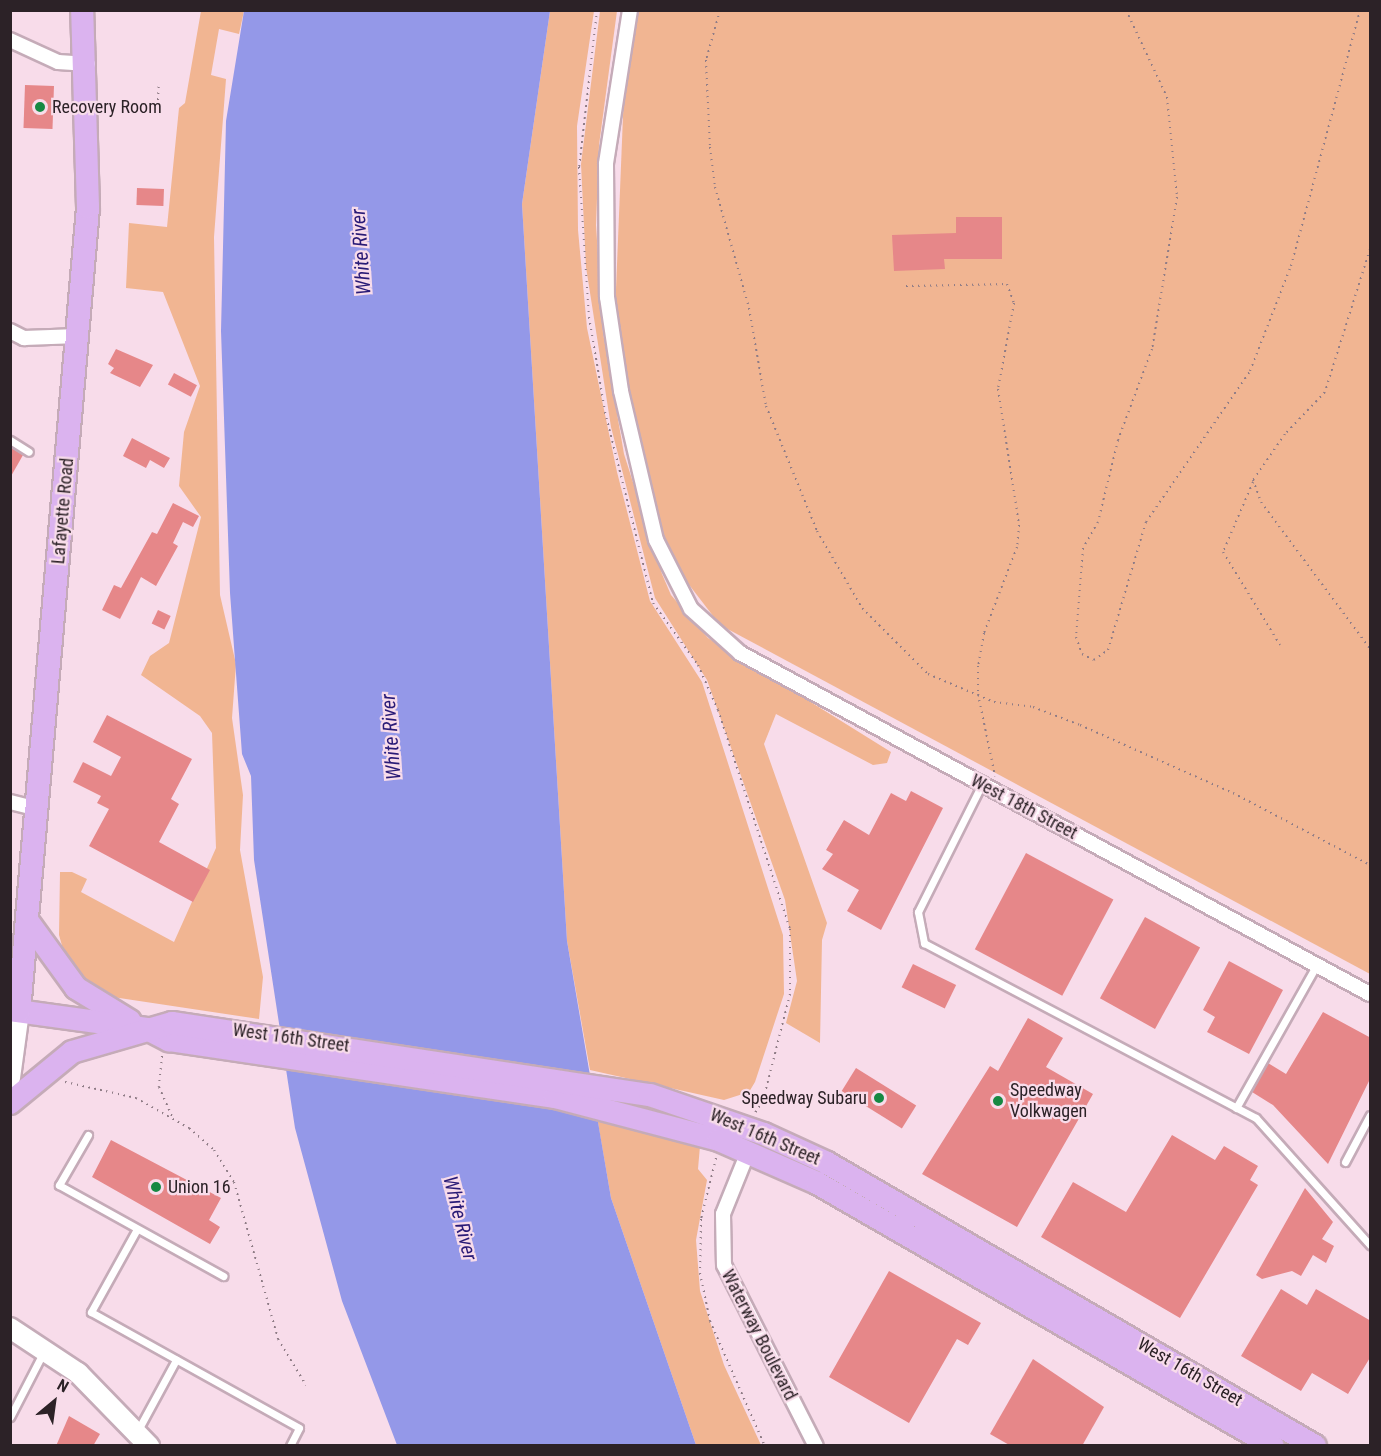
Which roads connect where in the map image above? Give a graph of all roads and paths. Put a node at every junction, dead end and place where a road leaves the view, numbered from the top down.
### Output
1 (82, 10) edge
2 (630, 10) edge
3 (720, 10) edge
4 (1126, 10) edge
5 (1360, 10) edge
6 (10, 40) edge
7 (88, 64) junction
8 (159, 83) dead end
9 (159, 100) dead end
10 (1371, 249) edge
11 (906, 286) dead end
12 (10, 331) edge
13 (78, 336) junction
14 (10, 440) edge
15 (29, 452) dead end
16 (1253, 480) junction
17 (1280, 645) dead end
18 (1371, 649) edge
19 (978, 694) junction
20 (988, 788) junction
21 (10, 802) edge
22 (38, 808) junction
23 (1371, 865) edge
24 (29, 923) junction
25 (10, 948) edge
26 (1317, 964) junction
27 (1371, 994) edge
28 (15, 1011) edge
29 (147, 1029) junction
30 (162, 1056) dead end
31 (10, 1078) edge
32 (58, 1078) dead end
33 (10, 1103) edge
34 (647, 1106) junction
35 (1236, 1108) junction
36 (1371, 1115) edge
37 (172, 1116) junction
38 (88, 1135) dead end
39 (748, 1152) junction
40 (714, 1153) dead end
41 (1345, 1162) dead end
42 (137, 1229) junction
43 (1371, 1245) edge
44 (223, 1276) dead end
45 (10, 1328) edge
46 (45, 1349) junction
47 (176, 1360) junction
48 (306, 1385) dead end
49 (10, 1417) edge
50 (138, 1440) edge
51 (290, 1446) edge
52 (765, 1446) edge
53 (816, 1446) edge
54 (1273, 1446) edge
55 (1316, 1446) edge

1 - 7 main road, Lafayette Road
2 - 20 street, West 18th Street
3 - 19 path
4 - 5 path
6 - 7 street
7 - 13 main road, Lafayette Road
8 - 9 path
10 - 16 path
11 - 19 path
12 - 13 street
13 - 22 main road, Lafayette Road
14 - 15 lane
16 - 17 path
16 - 18 path
19 - 20 path
19 - 23 path
20 - 26 street, West 18th Street
20 - 35 lane
21 - 22 street
22 - 24 main road, Lafayette Road
24 - 25 main road
24 - 28 main road, Lafayette Road
24 - 29 main road
26 - 27 street, West 18th Street
26 - 35 lane
28 - 29 main road, West 16th Street
28 - 31 main road
29 - 33 main road
29 - 34 main road, West 16th Street
30 - 37 path
32 - 37 path
34 - 39 main road, West 16th Street
34 - 55 main road, West 16th Street
35 - 43 lane
36 - 41 lane
37 - 48 path
38 - 42 lane
39 - 53 street, Waterway Boulevard
39 - 54 main road, West 16th Street
40 - 52 path
42 - 44 lane
42 - 47 lane
45 - 46 main road
46 - 49 lane
46 - 50 main road
47 - 50 lane
47 - 51 lane

